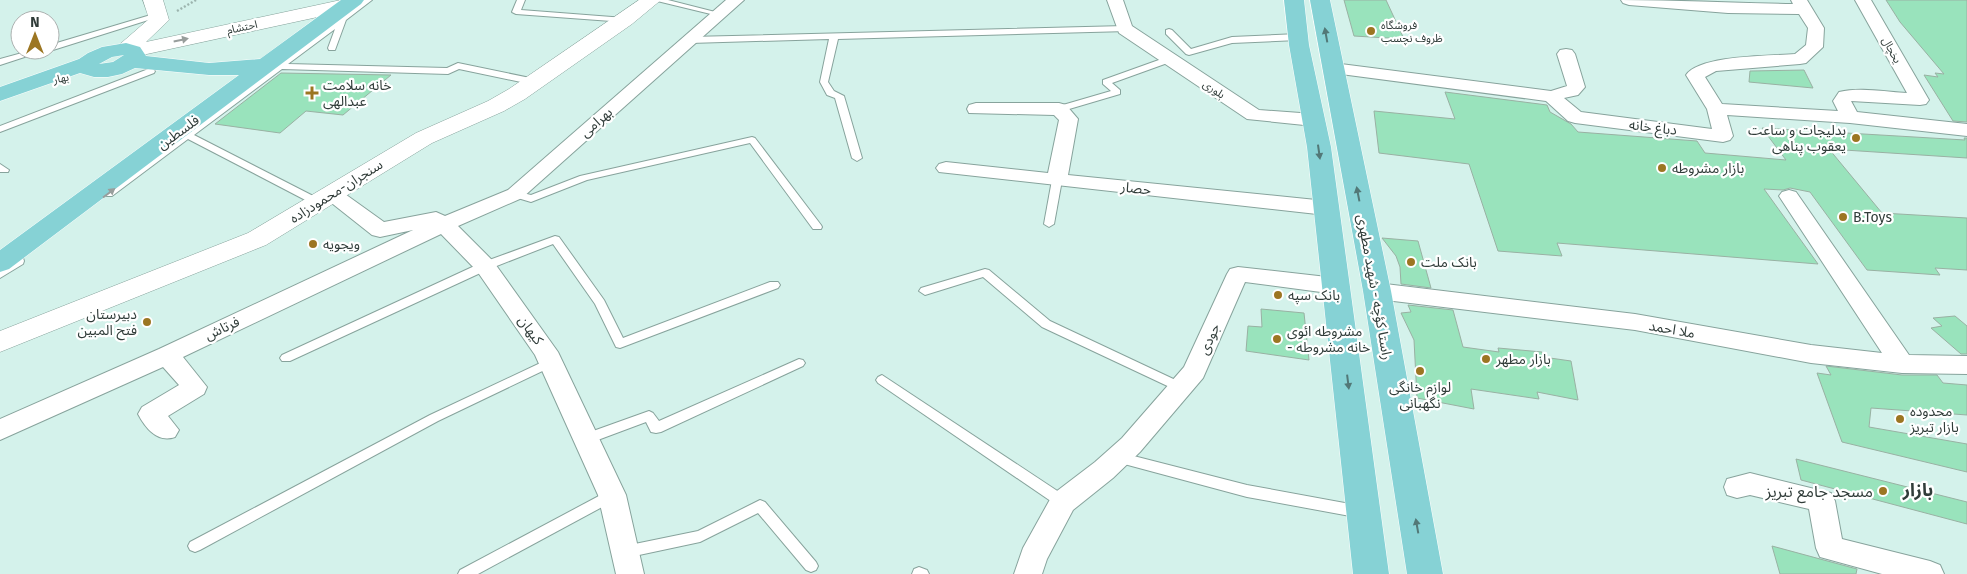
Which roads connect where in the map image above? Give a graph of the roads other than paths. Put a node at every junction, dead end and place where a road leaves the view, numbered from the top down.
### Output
1 (521, 0) edge
2 (651, 0) edge
3 (657, 0) edge
4 (736, 0) edge
5 (1115, 0) edge
6 (1294, 0) edge
7 (1320, 0) edge
8 (1629, 0) edge
9 (1863, 0) edge
10 (1647, 1) edge
11 (1802, 4) edge
12 (155, 8) edge
13 (350, 8) edge
14 (719, 14) junction
15 (625, 20) junction
16 (1125, 29) junction
17 (1169, 32) dead end
18 (834, 36) junction
19 (1298, 37) junction
20 (690, 40) junction
21 (60, 44) edge
22 (332, 48) dead end
23 (1566, 54) dead end
24 (1170, 60) junction
25 (120, 62) junction
26 (274, 65) junction
27 (1333, 68) junction
28 (535, 82) junction
29 (234, 90) junction
30 (0, 94) edge
31 (1551, 96) junction
32 (976, 109) dead end
33 (1716, 109) junction
34 (1059, 110) junction
35 (1850, 118) junction
36 (1314, 120) junction
37 (0, 129) edge
38 (1967, 130) edge
39 (183, 133) junction
40 (858, 158) dead end
41 (946, 168) dead end
42 (1057, 180) junction
43 (515, 194) junction
44 (1789, 196) dead end
45 (324, 198) junction
46 (1326, 208) junction
47 (444, 224) junction
48 (1048, 224) dead end
49 (818, 227) dead end
50 (0, 263) edge
51 (484, 266) junction
52 (0, 274) edge
53 (774, 285) dead end
54 (1336, 286) junction
55 (925, 291) dead end
56 (1377, 291) junction
57 (0, 342) edge
58 (167, 354) junction
59 (286, 358) dead end
60 (551, 362) junction
61 (799, 363) dead end
62 (1902, 364) junction
63 (1967, 365) edge
64 (882, 380) dead end
65 (1180, 387) junction
66 (0, 430) edge
67 (166, 430) dead end
68 (587, 439) junction
69 (1111, 464) junction
70 (1737, 488) dead end
71 (612, 495) junction
72 (1063, 502) junction
73 (1363, 512) junction
74 (195, 546) dead end
75 (628, 563) edge
76 (811, 566) dead end
77 (465, 574) edge
78 (1028, 574) edge
79 (1371, 574) edge
80 (1426, 574) edge
81 (1930, 574) edge

1 - 15 lane
2 - 15 street, سنجران-محمودزاده
3 - 14 lane
4 - 14 street, بهرامی
5 - 16 street
6 - 19 main road
27 -> 7 main road, راستا کؤچه - شهید مطهری
8 - 10 street
9 - 35 street, یخچال
10 - 11 street
11 - 33 street
12 - 21 lane
12 - 25 street
13 - 22 lane
25 -> 13 street, احتشام
13 - 26 main road, فلسطین
14 - 20 street, بهرامی
15 - 28 street, سنجران-محمودزاده
16 - 18 lane
16 - 24 street, بلوری
17 - 19 lane
18 - 20 lane
18 - 40 lane
19 - 36 main road
20 - 43 street, بهرامی
23 - 31 street
24 - 34 lane
24 - 36 street, بلوری
25 - 26 main road
25 - 29 main road
25 - 30 main road, بهار
25 - 37 lane
26 - 28 lane
26 - 29 main road, فلسطین
26 - 39 lane
27 - 31 street
56 -> 27 main road, راستا کؤچه - شهید مطهری
28 - 45 street, سنجران-محمودزاده
29 - 39 main road, فلسطین
31 - 33 street, دباغ خانه
32 - 34 street
33 - 35 street
34 - 42 street
35 - 38 street
36 -> 46 main road
39 - 45 lane
39 - 50 main road, فلسطین
52 -> 39 lane
41 - 42 street, حصار
42 - 46 street, حصار
42 - 48 lane
43 - 47 street, بهرامی
43 - 49 lane
44 - 62 street
45 - 47 street
45 - 57 street, سنجران-محمودزاده
46 - 54 main road
47 - 51 street, کیهان
47 - 58 street, فرتاش
51 - 53 lane
51 - 59 lane
51 - 60 street, کیهان
54 - 56 main road
54 - 65 street, جودی
54 -> 73 main road
55 - 65 lane
56 - 62 street, ملا احمد
80 -> 56 main road, راستا کؤچه - شهید مطهری
58 - 66 street, فرتاش
58 - 67 street
60 - 68 street, کیهان
60 - 74 lane
61 - 68 lane
62 - 63 street, ملا احمد
64 - 72 lane
65 - 69 street, جودی
68 - 71 street, کیهان
69 - 72 street, جودی
69 - 73 lane
70 - 81 street
71 - 75 street, کیهان
71 - 77 lane
72 - 78 street
73 - 79 main road
75 - 76 lane

